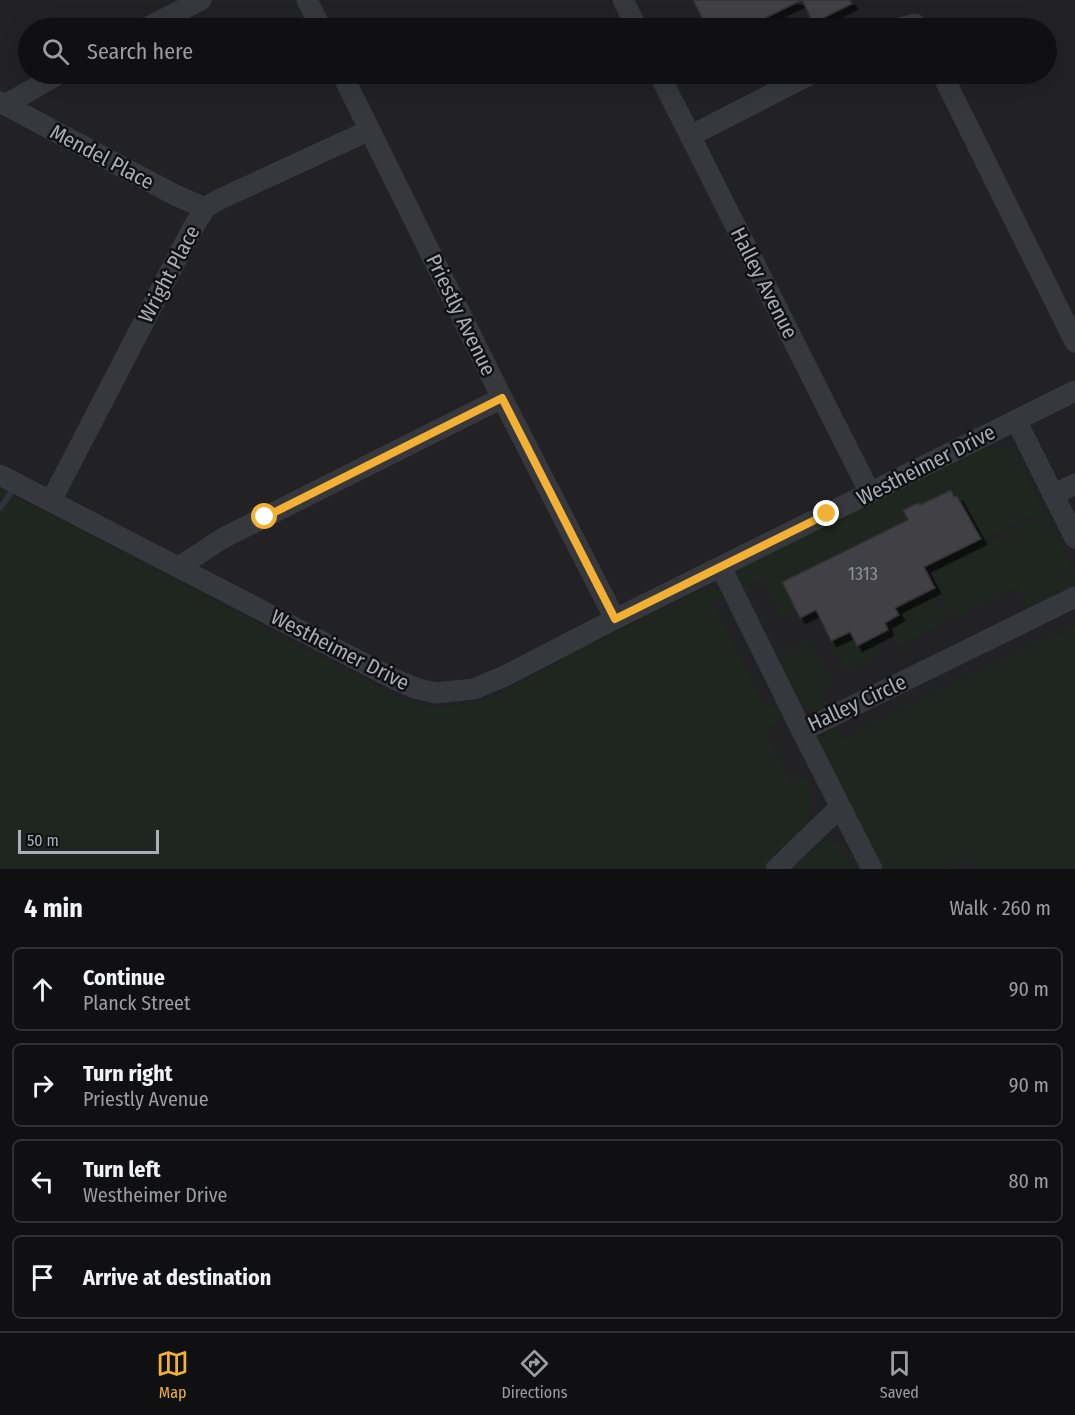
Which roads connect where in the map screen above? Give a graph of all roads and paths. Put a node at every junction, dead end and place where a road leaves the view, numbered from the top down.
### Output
1 (201, 0) edge
2 (307, 0) edge
3 (623, 0) edge
4 (166, 18) edge
5 (316, 18) edge
6 (632, 18) edge
7 (40, 84) edge
8 (347, 84) edge
9 (665, 84) edge
10 (791, 84) edge
11 (947, 84) edge
12 (2, 104) edge
13 (370, 130) junction
14 (690, 135) junction
15 (205, 208) junction
16 (1075, 342) edge
17 (1075, 391) edge
18 (502, 398) junction
19 (1016, 420) junction
20 (0, 475) edge
21 (1075, 484) edge
22 (870, 493) junction
23 (1053, 495) junction
24 (51, 501) junction
25 (1075, 538) edge
26 (179, 567) junction
27 (721, 567) junction
28 (1075, 597) edge
29 (615, 619) junction
30 (802, 731) junction
31 (840, 807) junction
32 (777, 869) edge
33 (872, 869) edge

1 - 4 street
2 - 5 street
3 - 6 street
7 - 12 street
8 - 13 street, Priestly Avenue
9 - 14 street, Halley Avenue
10 - 14 street
11 - 16 street
12 - 15 street, Mendel Place
13 - 15 street, Wright Place
13 - 18 street, Priestly Avenue
14 - 22 street, Halley Avenue
15 - 24 street, Wright Place
17 - 19 street, Westheimer Drive
18 - 26 street
18 - 29 street, Priestly Avenue
19 - 22 street, Westheimer Drive
19 - 23 street
20 - 24 street, Westheimer Drive
21 - 23 street
22 - 27 street, Westheimer Drive
23 - 25 street
24 - 26 street, Westheimer Drive
26 - 29 street, Westheimer Drive
27 - 29 street, Westheimer Drive
27 - 30 street, Halley Circle
28 - 30 street, Halley Circle
30 - 31 street
31 - 32 street
31 - 33 street

